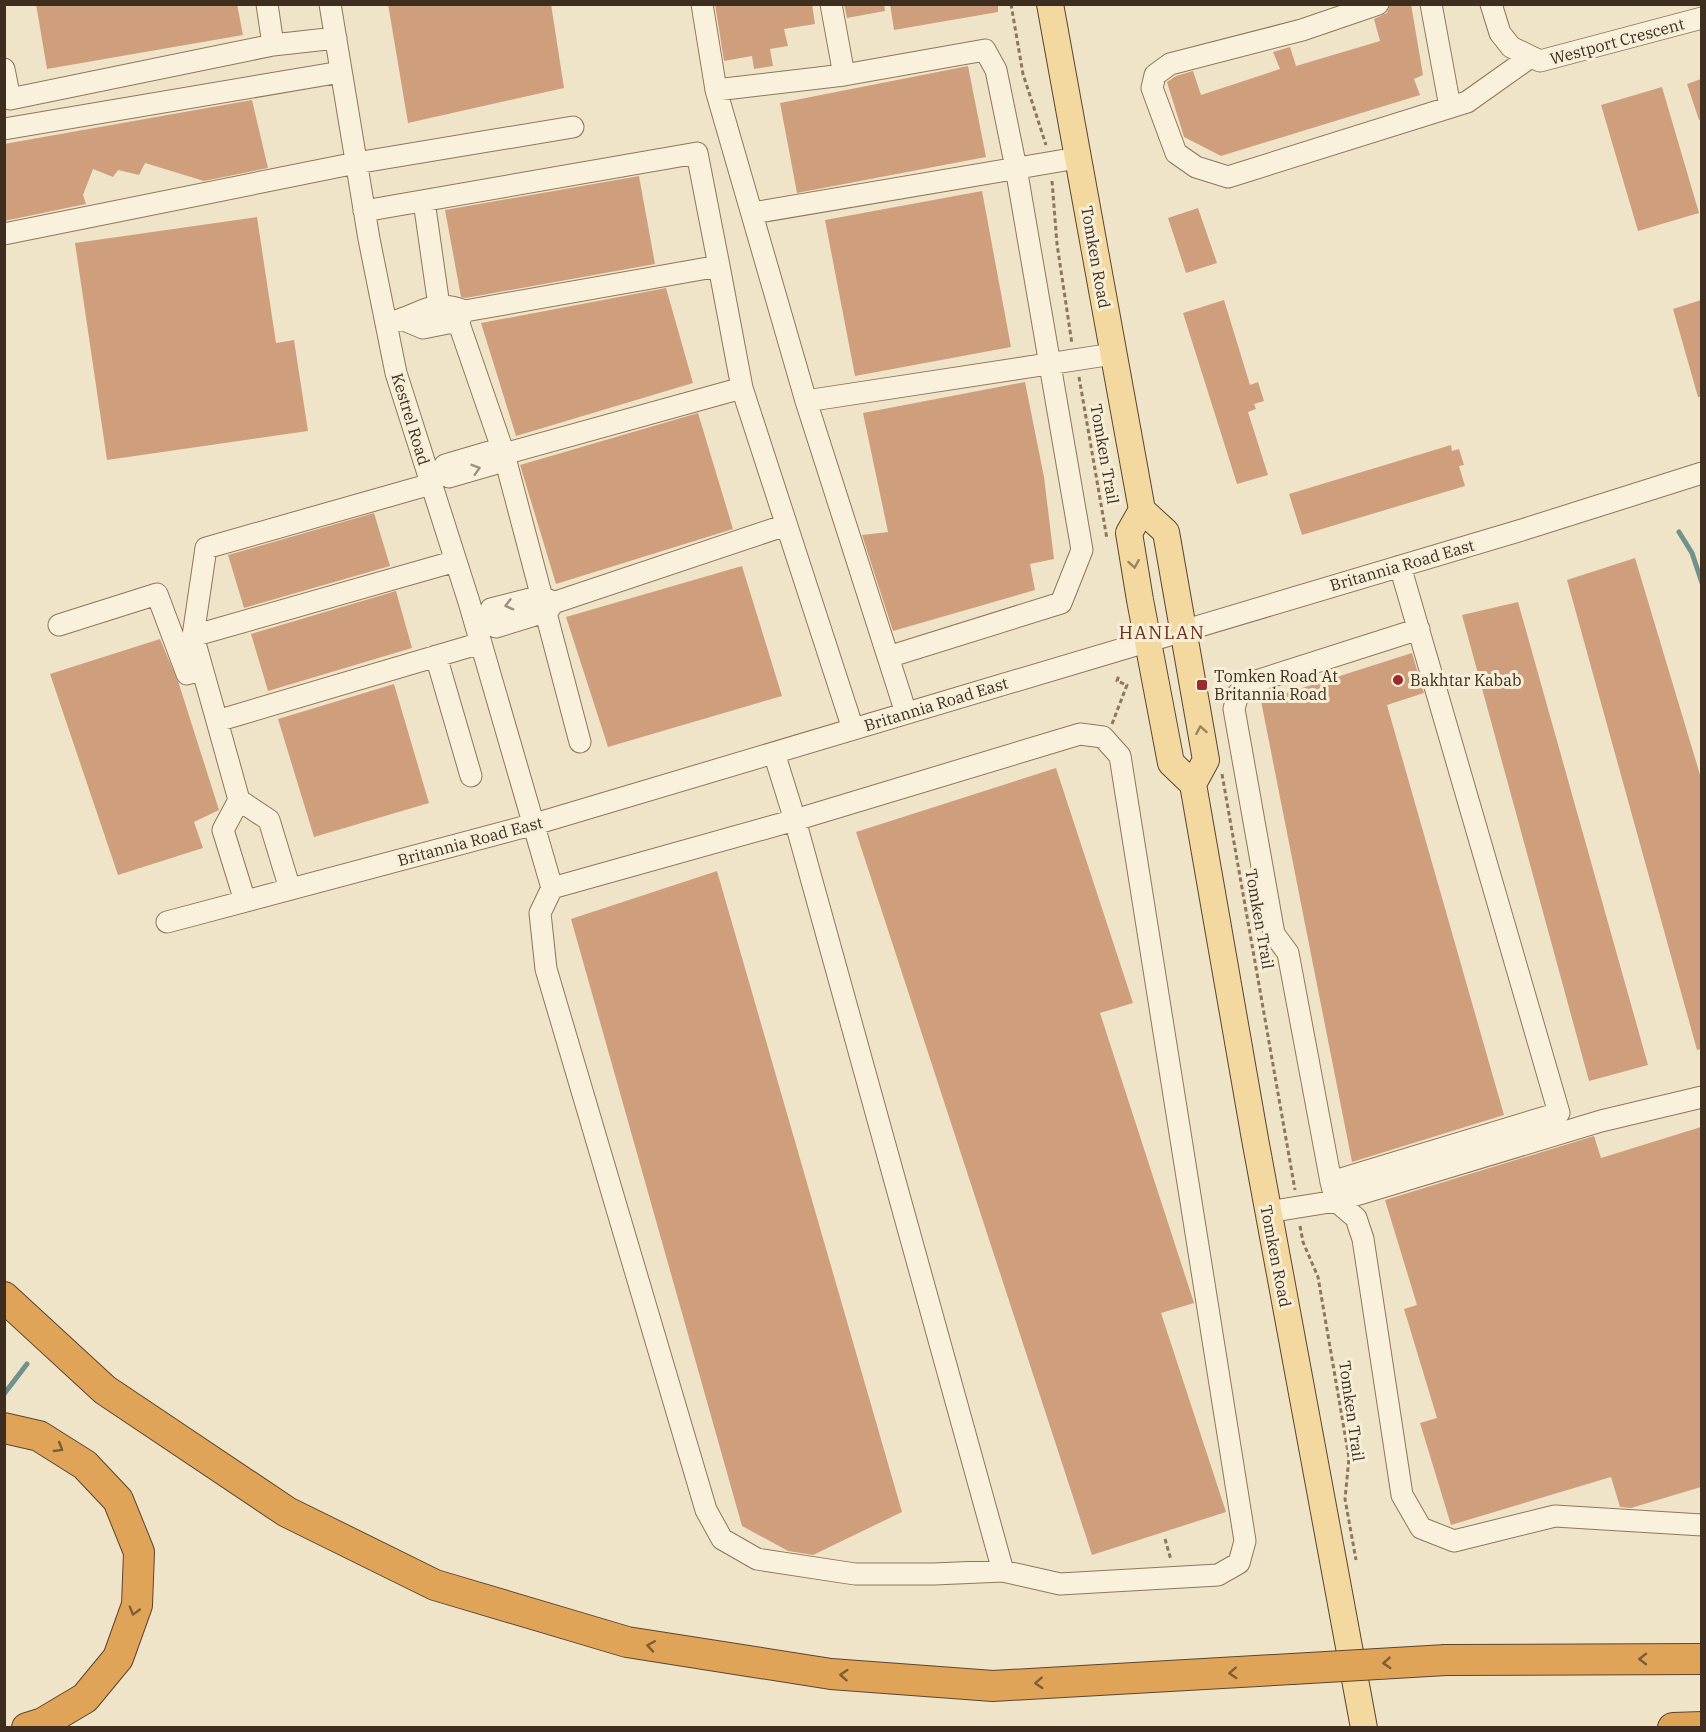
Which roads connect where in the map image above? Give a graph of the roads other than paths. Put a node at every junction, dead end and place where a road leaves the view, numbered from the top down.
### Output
1 (267, 4) edge
2 (330, 4) edge
3 (702, 4) edge
4 (831, 4) edge
5 (1050, 4) edge
6 (1378, 4) edge
7 (1431, 4) edge
8 (1491, 4) edge
9 (1701, 18) edge
10 (336, 38) junction
11 (273, 45) junction
12 (1530, 58) junction
13 (4, 69) edge
14 (341, 72) junction
15 (844, 75) junction
16 (716, 90) junction
17 (1450, 107) junction
18 (573, 127) dead end
19 (4, 129) edge
20 (1077, 158) junction
21 (356, 163) junction
22 (1016, 168) junction
23 (424, 201) junction
24 (364, 211) junction
25 (753, 213) junction
26 (4, 234) edge
27 (718, 266) junction
28 (439, 306) junction
29 (461, 316) junction
30 (395, 322) junction
31 (1113, 354) junction
32 (1047, 364) junction
33 (742, 388) junction
34 (806, 401) junction
35 (502, 455) junction
36 (1701, 473) edge
37 (434, 478) junction
38 (1142, 510) junction
39 (786, 525) junction
40 (456, 561) junction
41 (1400, 566) junction
42 (547, 604) junction
43 (481, 622) junction
44 (59, 625) dead end
45 (1419, 629) junction
46 (1184, 631) junction
47 (193, 636) junction
48 (1148, 640) junction
49 (481, 643) junction
50 (436, 656) junction
51 (888, 657) junction
52 (201, 670) junction
53 (906, 713) junction
54 (217, 722) junction
55 (853, 729) junction
56 (580, 742) dead end
57 (774, 753) junction
58 (471, 776) dead end
59 (1193, 784) junction
60 (239, 800) junction
61 (795, 820) junction
62 (535, 824) junction
63 (552, 888) junction
64 (290, 889) junction
65 (245, 901) junction
66 (167, 922) dead end
67 (1701, 1097) edge
68 (1334, 1191) junction
69 (1268, 1212) junction
70 (4, 1297) edge
71 (4, 1428) edge
72 (1701, 1525) edge
73 (1004, 1571) junction
74 (1701, 1659) edge
75 (1701, 1727) edge
76 (27, 1728) edge
77 (1364, 1728) edge
78 (1674, 1728) edge

1 - 11 street
2 - 10 street, Kestrel Road
3 - 16 street
4 - 15 street
5 - 20 main road, Tomken Road
6 - 17 street
7 - 17 street
8 - 12 street, Westport Crescent
9 - 12 street, Westport Crescent
10 - 11 street
10 - 14 street, Kestrel Road
11 - 13 street
12 - 17 street
14 - 19 street
14 - 21 street, Kestrel Road
15 - 16 street
15 - 22 street
16 - 25 street
18 - 21 street
20 - 22 street
20 - 31 main road, Tomken Road
21 - 24 street, Kestrel Road
21 - 26 street
22 - 25 street
22 - 32 street
23 - 24 street
23 - 27 street
23 - 28 street
24 - 30 street, Kestrel Road
25 - 34 street
27 - 29 street
27 - 33 street
28 - 29 street
28 - 30 street
29 - 30 street
29 - 35 street
30 - 37 street, Kestrel Road
31 - 32 street
31 - 38 main road, Tomken Road
32 - 34 street
32 - 51 street
33 - 35 street
33 - 39 street
34 - 51 street
35 - 37 street
35 - 42 street
36 - 41 street, Britannia Road East
37 - 40 street, Kestrel Road
37 - 47 street
38 - 46 main road
38 -> 48 main road
39 - 42 street
39 - 55 street
40 - 43 street, Kestrel Road
40 - 47 street
41 - 45 street
41 - 46 street, Britannia Road East
42 - 43 street
42 - 56 street
43 - 49 street, Kestrel Road
44 - 52 street
45 - 68 street
45 - 68 street
46 - 48 street, Britannia Road East
59 -> 46 main road
47 - 52 street
48 - 53 street, Britannia Road East
48 - 59 main road
49 - 50 street
49 - 62 street, Kestrel Road
50 - 54 street
50 - 58 street
51 - 53 street
52 - 54 street
53 - 55 street, Britannia Road East
54 - 60 street
55 - 57 street, Britannia Road East
57 - 61 street
57 - 62 street, Britannia Road East
59 - 69 main road, Tomken Road
60 - 64 street
60 - 65 street
61 - 63 street
61 - 73 street
61 - 73 street
62 - 63 street, Kestrel Road
62 - 64 street, Britannia Road East
63 - 73 street
64 - 65 street, Britannia Road East
65 - 66 street, Britannia Road East
67 - 68 street
68 - 69 street
68 - 72 street
69 - 77 main road, Tomken Road
74 -> 70 highway, bridge
71 -> 76 highway
75 - 78 highway

